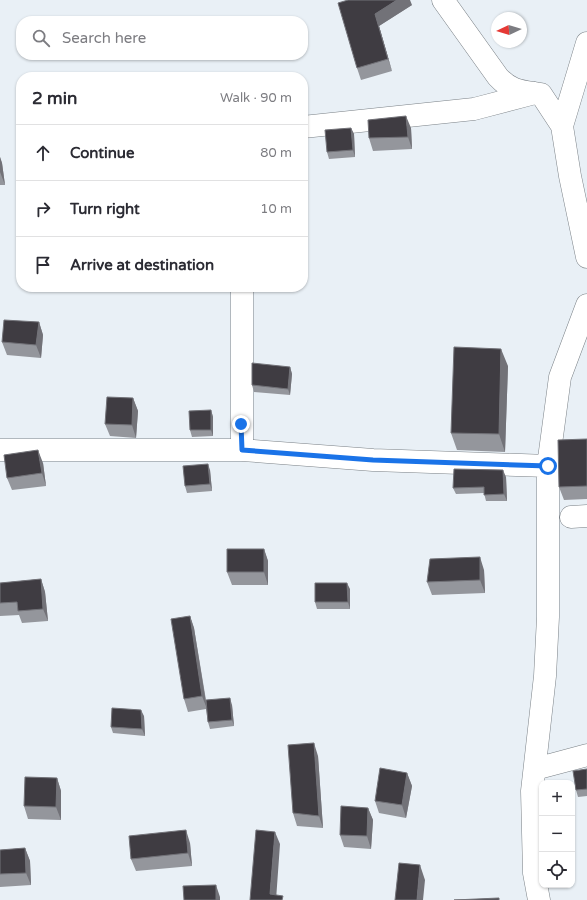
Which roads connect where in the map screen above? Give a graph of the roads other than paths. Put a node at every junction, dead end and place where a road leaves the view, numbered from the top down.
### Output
1 (443, 0) edge
2 (587, 43) edge
3 (535, 93) junction
4 (308, 126) edge
5 (562, 126) junction
6 (587, 257) edge
7 (242, 292) edge
8 (587, 305) edge
9 (0, 450) edge
10 (242, 450) junction
11 (548, 466) junction
12 (587, 755) edge
13 (535, 769) junction
14 (539, 900) edge

1 - 3 street
2 - 5 street
3 - 4 street
3 - 5 street
5 - 6 street
7 - 10 street
8 - 11 street
9 - 10 street
10 - 11 street
11 - 13 street
12 - 13 street
13 - 14 street

